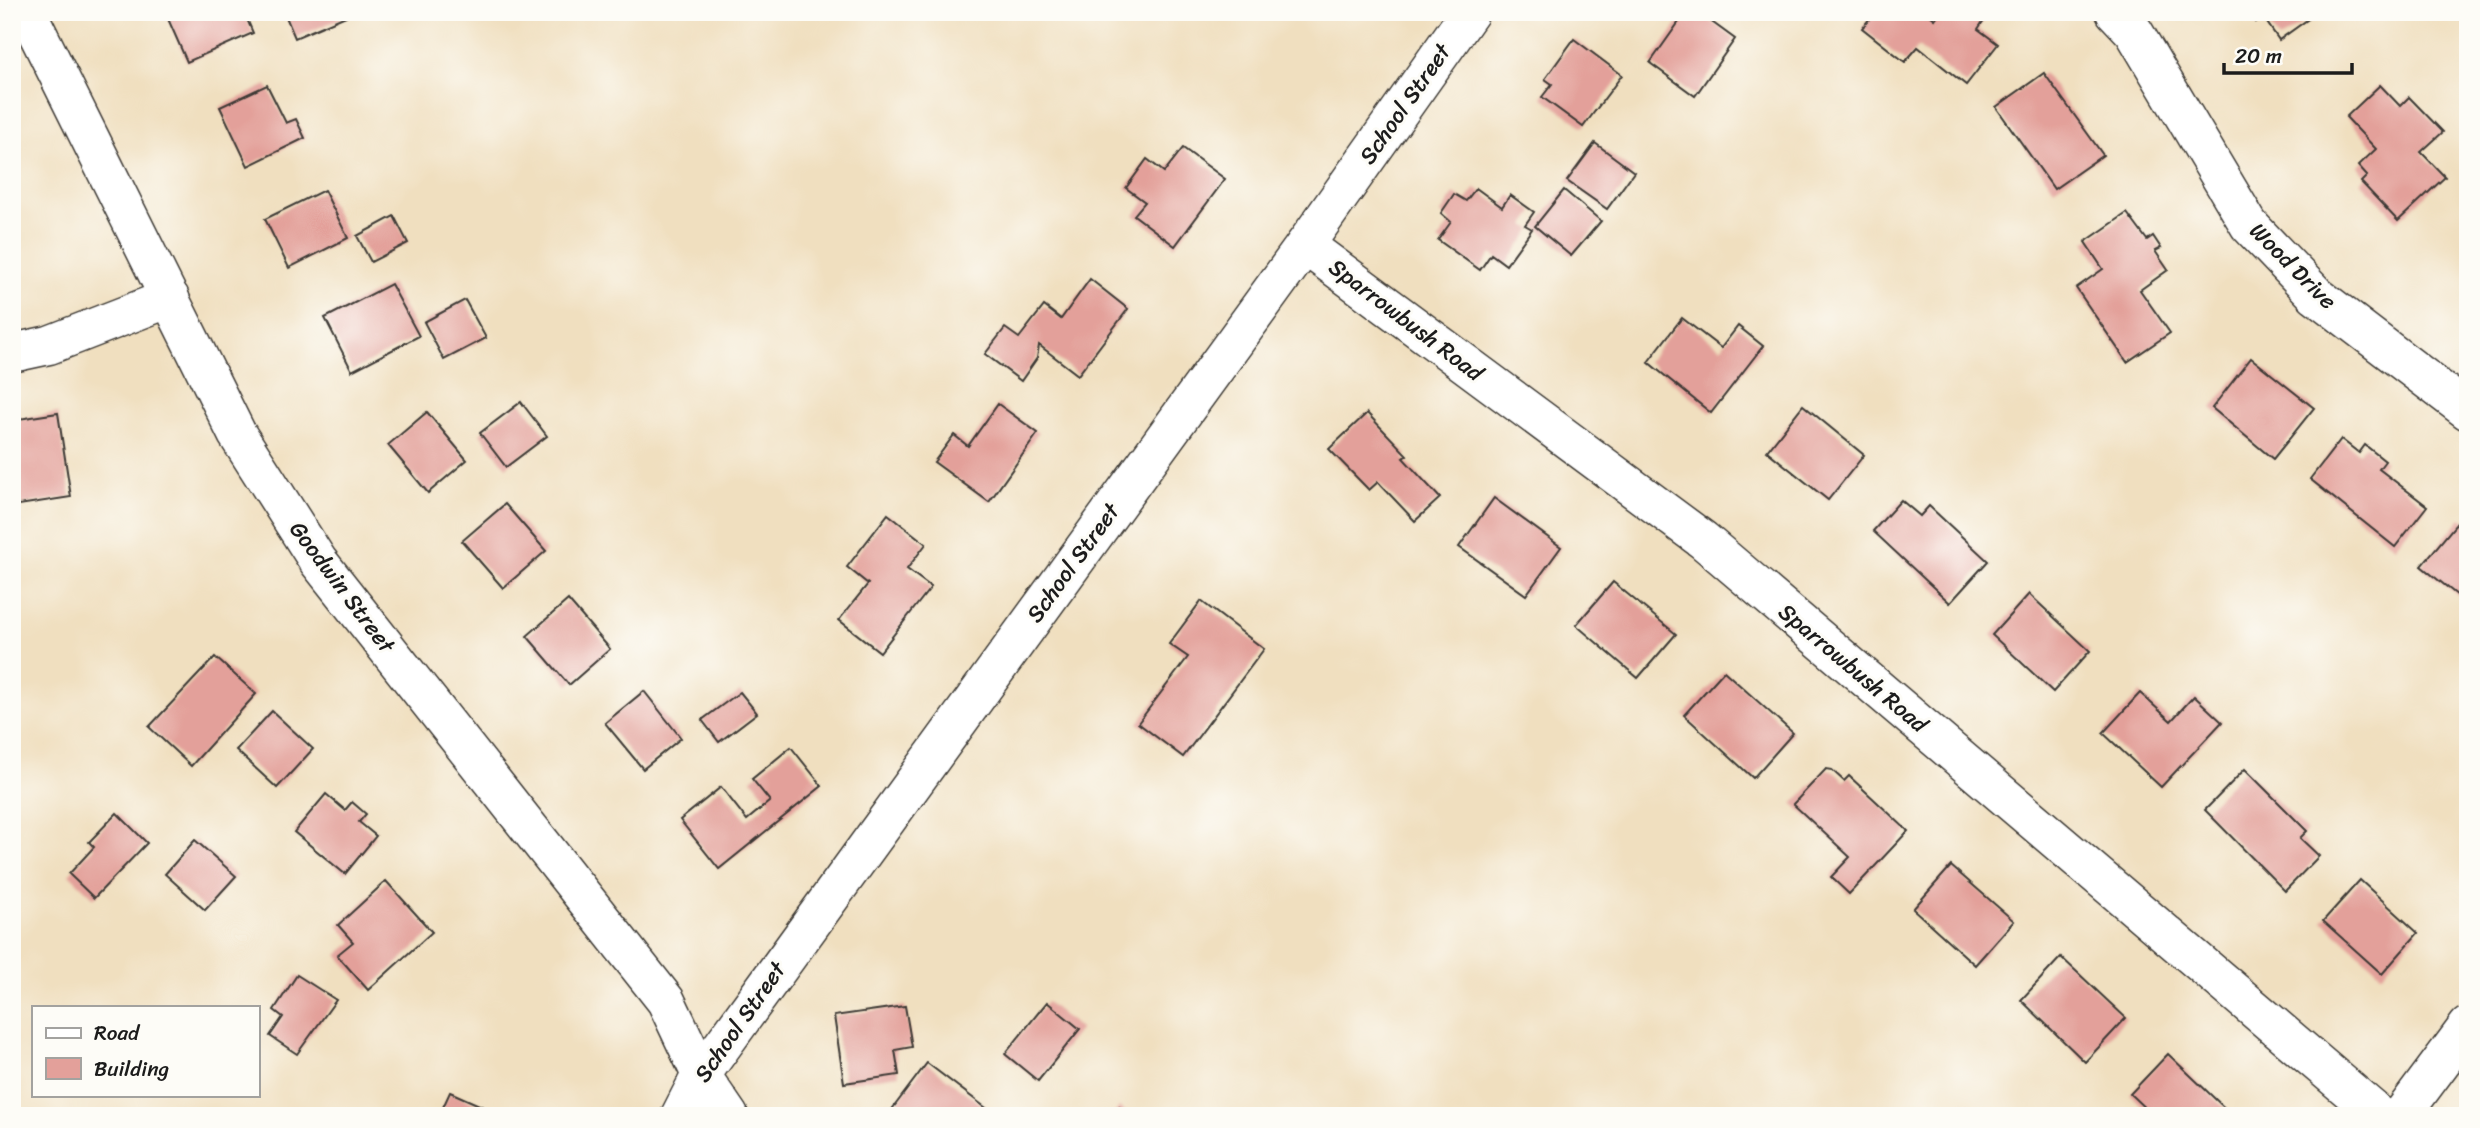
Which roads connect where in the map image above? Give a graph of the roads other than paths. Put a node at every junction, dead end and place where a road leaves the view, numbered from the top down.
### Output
1 (27, 12) edge
2 (1470, 12) edge
3 (2115, 12) edge
4 (1305, 245) junction
5 (170, 298) junction
6 (12, 353) edge
7 (2468, 411) edge
8 (2468, 1026) edge
9 (701, 1075) junction
10 (680, 1116) edge
11 (729, 1116) edge
12 (2380, 1116) edge
13 (2401, 1116) edge

1 - 5 street, Goodwin Street
2 - 4 street, School Street
3 - 7 street, Wood Drive
4 - 9 street, School Street
4 - 12 street, Sparrowbush Road
5 - 6 street
5 - 9 street, Goodwin Street
8 - 13 street
9 - 10 street, School Street
9 - 11 street, Goodwin Street

